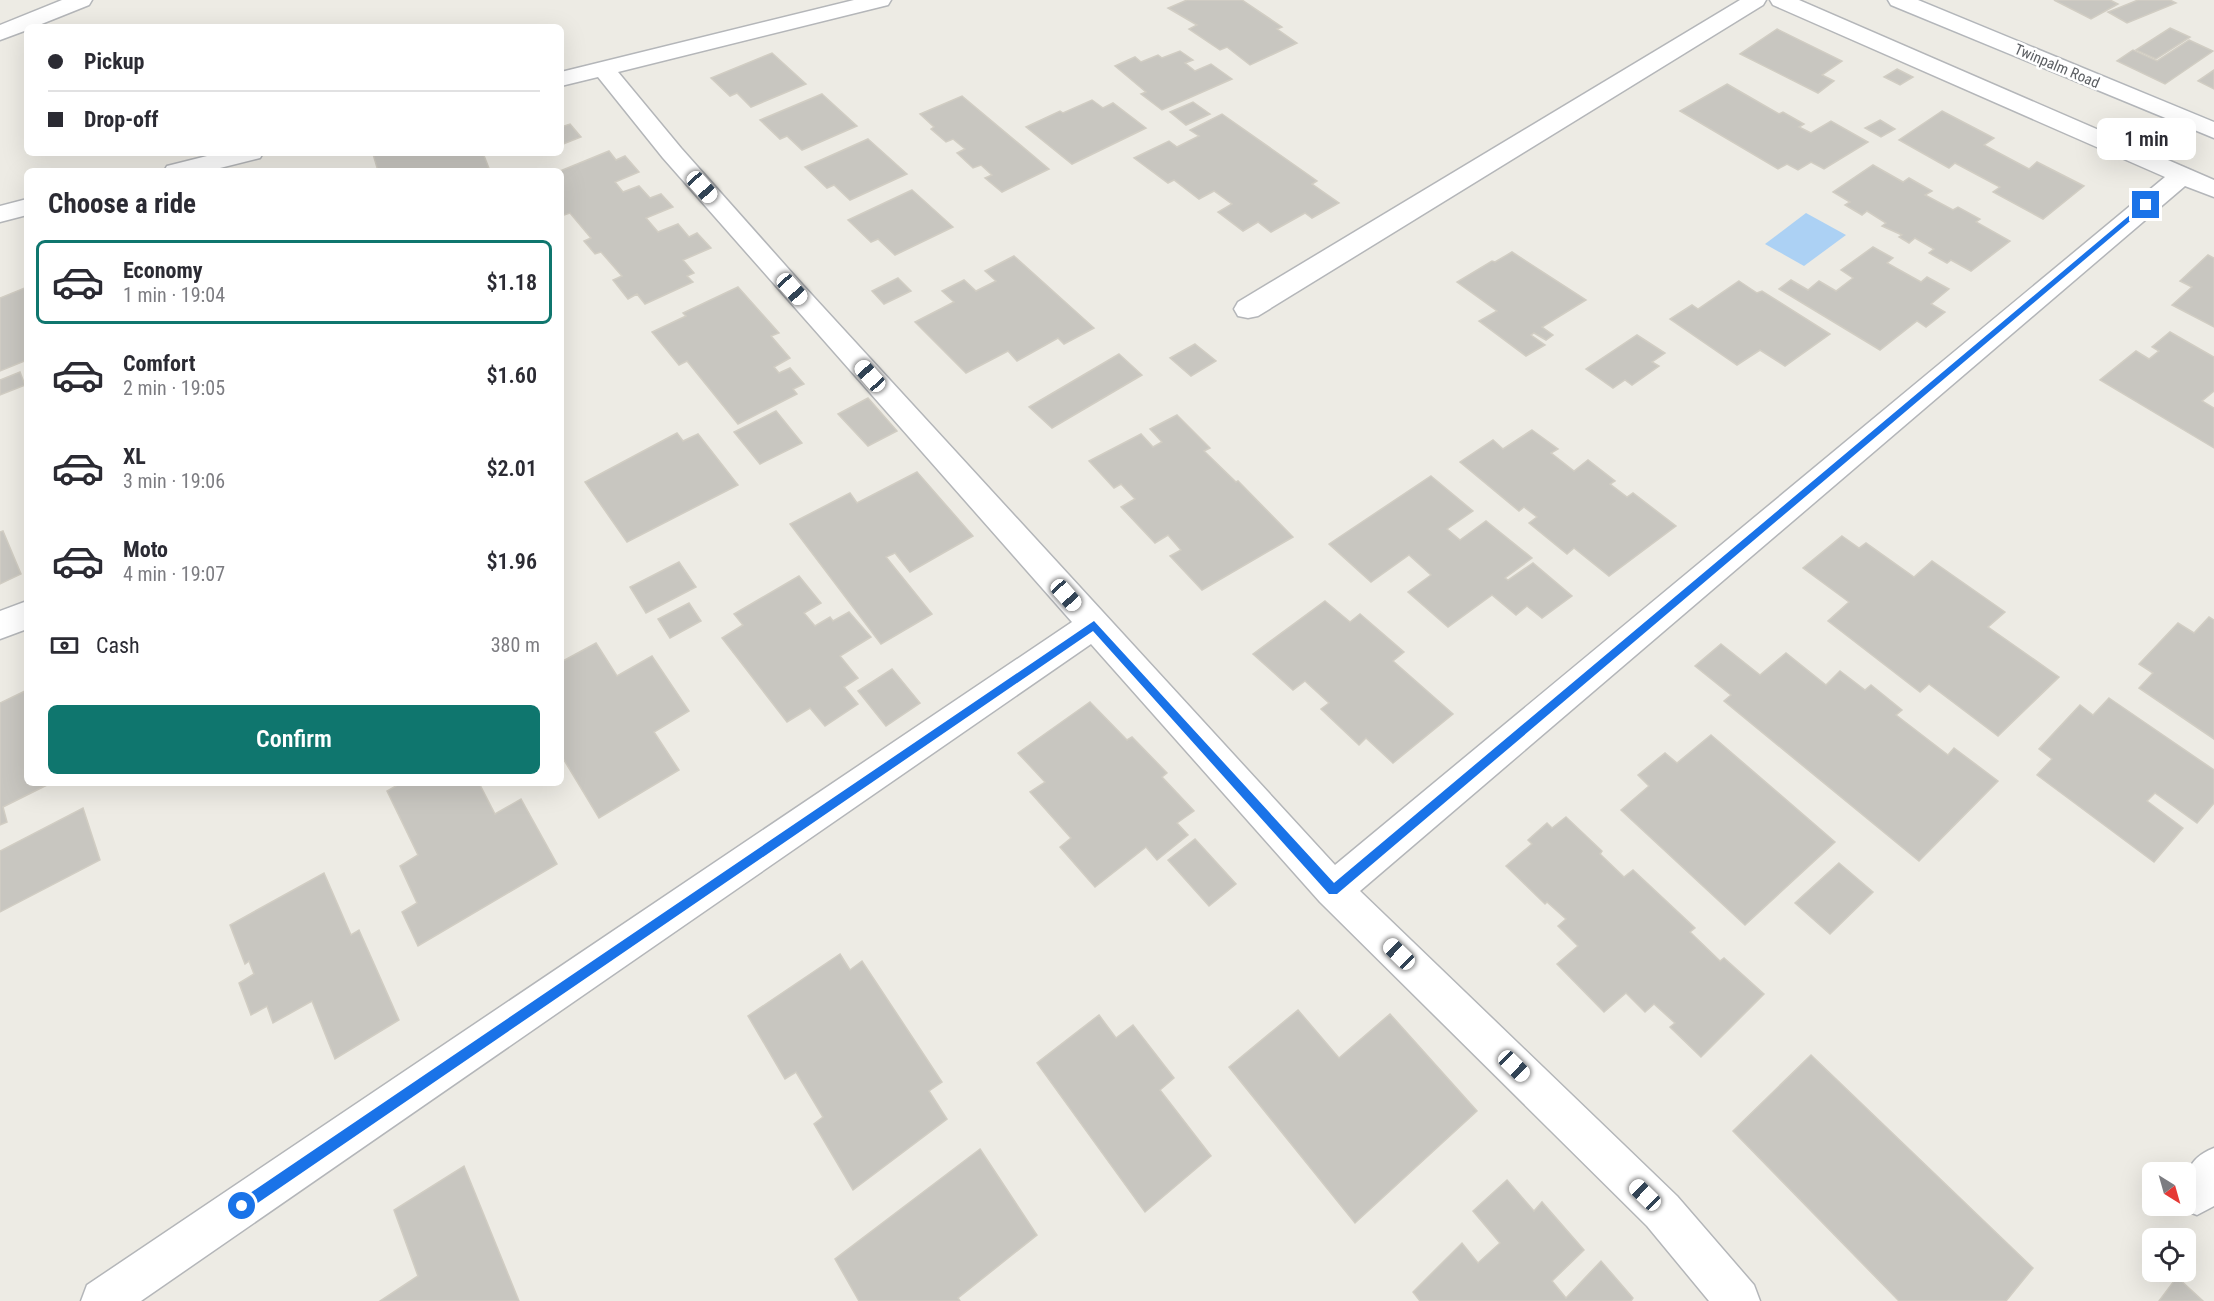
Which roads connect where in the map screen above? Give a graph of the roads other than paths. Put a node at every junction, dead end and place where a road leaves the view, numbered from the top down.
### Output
1 (81, 0) edge
2 (880, 0) edge
3 (1755, 0) edge
4 (1781, 0) edge
5 (1899, 0) edge
6 (0, 33) edge
7 (603, 69) junction
8 (564, 78) edge
9 (2214, 131) edge
10 (238, 156) edge
11 (188, 168) edge
12 (2182, 175) junction
13 (2214, 189) edge
14 (24, 208) edge
15 (0, 214) edge
16 (1248, 309) dead end
17 (24, 615) edge
18 (1094, 625) junction
19 (0, 626) edge
20 (1333, 890) junction
21 (103, 1301) edge
22 (1738, 1301) edge

1 - 6 street
2 - 7 street
3 - 16 street
4 - 12 street
5 - 9 street, Twinpalm Road
7 - 8 street
7 - 18 street
10 - 11 street
12 - 13 street
12 - 20 street
14 - 15 street
17 - 19 street
18 - 20 street
18 - 21 street
20 - 22 street

